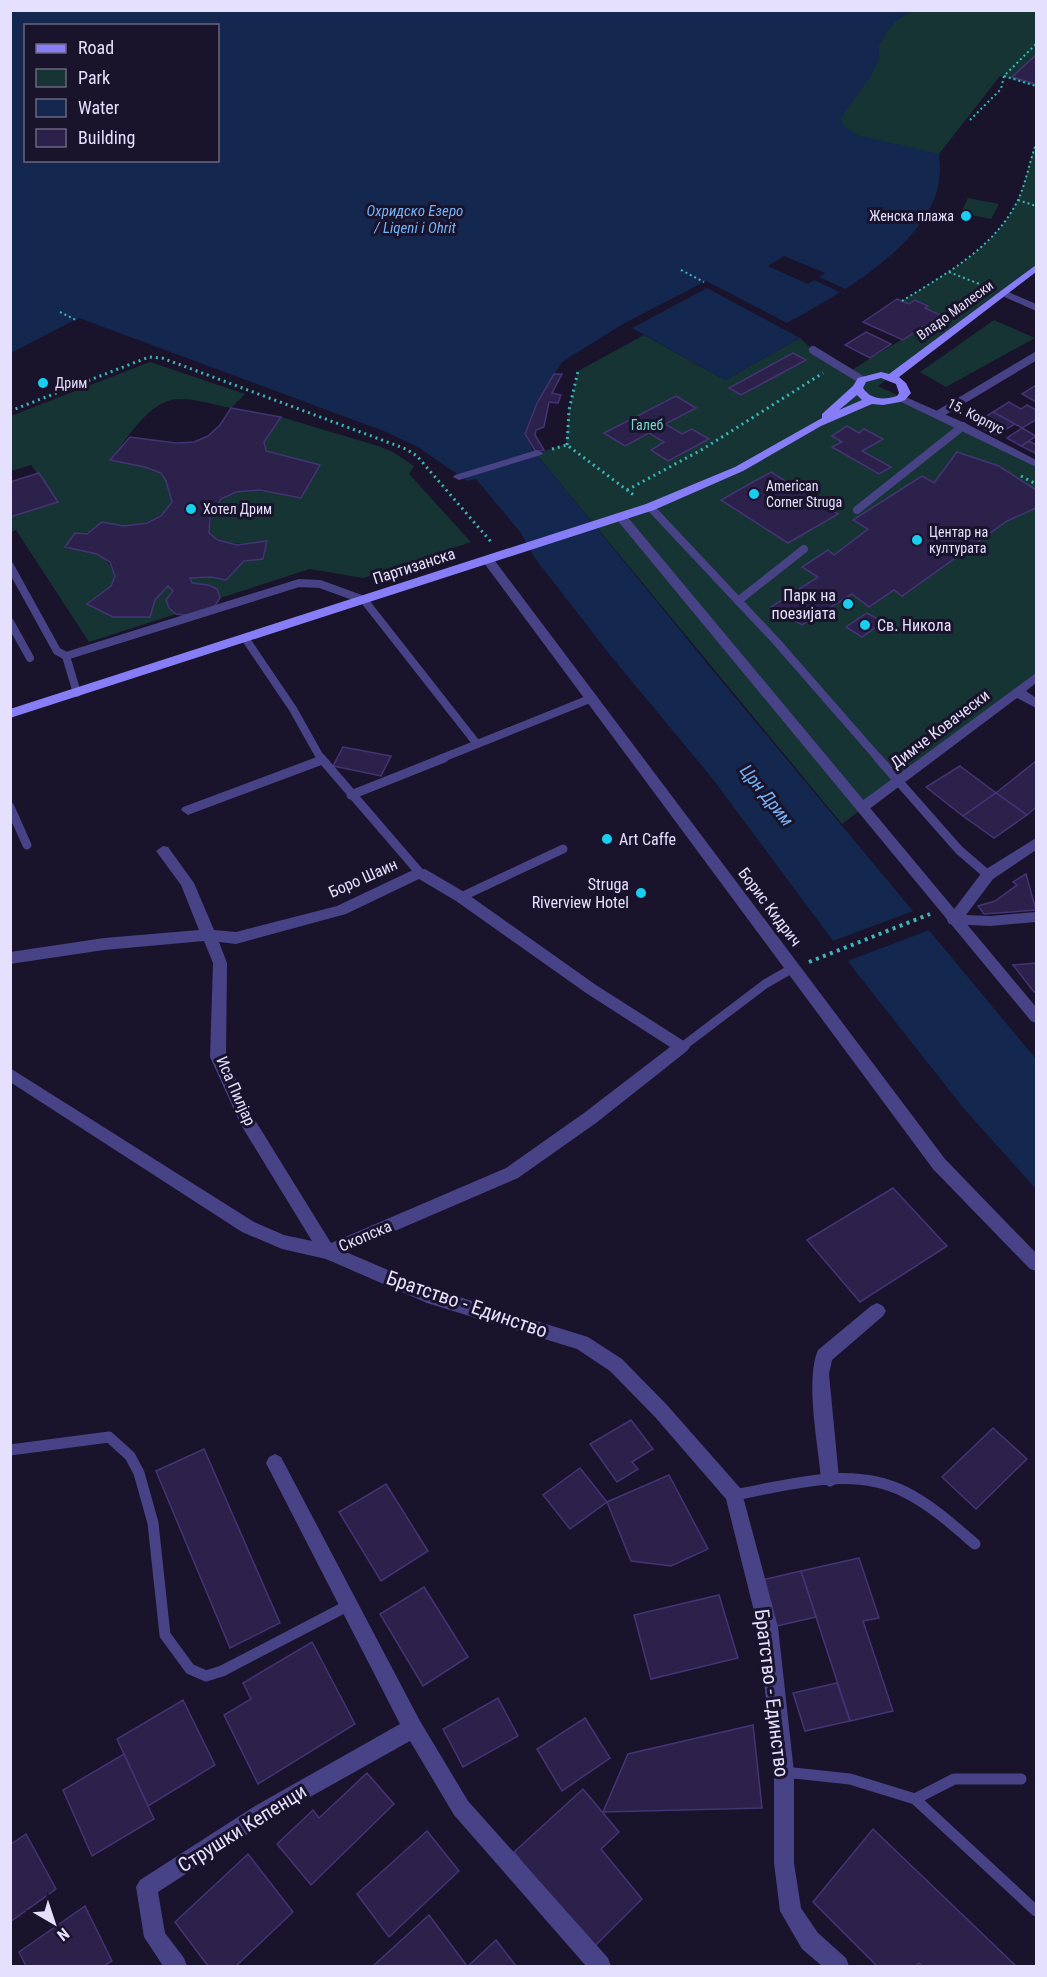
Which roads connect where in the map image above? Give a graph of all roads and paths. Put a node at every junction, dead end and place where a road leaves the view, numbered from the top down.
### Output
1 (1036, 44) edge
2 (1004, 76) junction
3 (1036, 86) edge
4 (970, 120) dead end
5 (1036, 144) edge
6 (1032, 156) junction
7 (1036, 157) edge
8 (1018, 200) junction
9 (1036, 207) edge
10 (1036, 268) edge
11 (681, 270) dead end
12 (948, 272) junction
13 (704, 282) dead end
14 (1004, 293) junction
15 (902, 301) dead end
16 (1036, 308) edge
17 (60, 312) dead end
18 (76, 320) dead end
19 (813, 350) dead end
20 (1036, 356) edge
21 (836, 364) junction
22 (578, 371) dead end
23 (892, 377) junction
24 (860, 384) junction
25 (901, 398) junction
26 (872, 400) junction
27 (10, 411) edge
28 (939, 414) junction
29 (817, 424) junction
30 (963, 426) junction
31 (567, 445) junction
32 (537, 453) joint
33 (1036, 464) edge
34 (459, 477) dead end
35 (627, 489) junction
36 (650, 507) junction
37 (856, 510) dead end
38 (621, 517) junction
39 (804, 549) dead end
40 (496, 557) junction
41 (10, 566) edge
42 (364, 600) junction
43 (738, 601) junction
44 (10, 622) edge
45 (245, 638) junction
46 (66, 656) junction
47 (30, 658) dead end
48 (1036, 677) edge
49 (1017, 692) junction
50 (77, 693) junction
51 (592, 698) junction
52 (1036, 704) edge
53 (10, 714) edge
54 (477, 744) junction
55 (322, 760) junction
56 (897, 781) junction
57 (351, 795) junction
58 (10, 807) edge
59 (862, 807) junction
60 (188, 810) dead end
61 (1036, 843) edge
62 (27, 844) dead end
63 (563, 849) dead end
64 (163, 851) dead end
65 (420, 873) junction
66 (988, 876) junction
67 (461, 897) junction
68 (945, 908) junction
69 (1036, 917) edge
70 (954, 920) junction
71 (208, 935) junction
72 (10, 958) edge
73 (794, 968) junction
74 (1036, 1017) edge
75 (682, 1047) junction
76 (10, 1074) edge
77 (328, 1252) junction
78 (1036, 1264) edge
79 (877, 1311) dead end
80 (10, 1450) edge
81 (275, 1463) dead end
82 (830, 1478) junction
83 (734, 1495) junction
84 (975, 1544) dead end
85 (349, 1605) junction
86 (413, 1728) junction
87 (784, 1772) junction
88 (1021, 1779) dead end
89 (915, 1799) junction
90 (1036, 1911) edge
91 (176, 1966) edge
92 (600, 1966) edge
93 (838, 1966) edge

1 - 2 path
2 - 3 path
2 - 4 path
5 - 6 path
6 - 7 path
6 - 8 path
8 - 9 path
8 - 12 path
10 - 14 main road, Владо Малески
11 - 13 path
12 - 14 path
12 - 15 path
14 - 16 street
14 - 23 main road, Владо Малески
17 - 18 path
19 - 21 lane
20 - 28 lane
21 - 24 lane
21 - 35 path
22 - 31 path
23 - 24 main road
23 - 25 main road
24 - 26 main road
24 - 29 main road, Партизанска
25 - 26 main road, Партизанска
25 - 28 street, 15. Корпус
26 - 29 main road, Партизанска
27 - 40 path
28 - 30 street, 15. Корпус
29 - 36 main road, Партизанска
30 - 33 street, 15. Корпус
30 - 37 lane
31 - 32 path
31 - 35 path
32 - 34 street
35 - 36 path
36 - 38 main road, Партизанска
36 - 43 lane
38 - 40 main road, Партизанска
38 - 59 street
39 - 43 lane
40 - 42 main road, Партизанска
40 - 51 street, Борис Кидрич
41 - 46 lane
42 - 45 main road, Партизанска
42 - 46 lane
42 - 54 lane
43 - 56 lane
44 - 47 lane
45 - 50 main road, Партизанска
45 - 55 lane
46 - 50 lane
48 - 49 street, Димче Ковачески
49 - 52 street
49 - 56 street, Димче Ковачески
50 - 53 main road, Партизанска
51 - 54 lane
51 - 73 street, Борис Кидрич
54 - 57 lane
55 - 57 lane
55 - 60 street
56 - 59 street, Димче Ковачески
56 - 66 lane
57 - 65 lane
58 - 62 lane
59 - 68 street
61 - 66 street
63 - 67 lane
64 - 71 street, Иса Пилјар
65 - 67 street, Боро Шаин
65 - 71 street, Боро Шаин
66 - 70 street
67 - 75 street, Боро Шаин
68 - 70 street
68 - 73 path
69 - 70 street
70 - 74 street
71 - 72 street, Боро Шаин
71 - 77 street, Иса Пилјар
73 - 75 lane
73 - 78 street, Борис Кидрич
75 - 77 street, Скопска
76 - 77 street, Скопска
77 - 83 street, Братство - Единство
79 - 82 street
80 - 85 lane
81 - 85 street
82 - 83 lane
82 - 84 lane
83 - 87 street, Братство - Единство
85 - 86 street
86 - 91 street, Струшки Кепенци
86 - 92 street
87 - 89 lane
87 - 93 street, Братство - Единство
88 - 89 lane
89 - 90 lane

